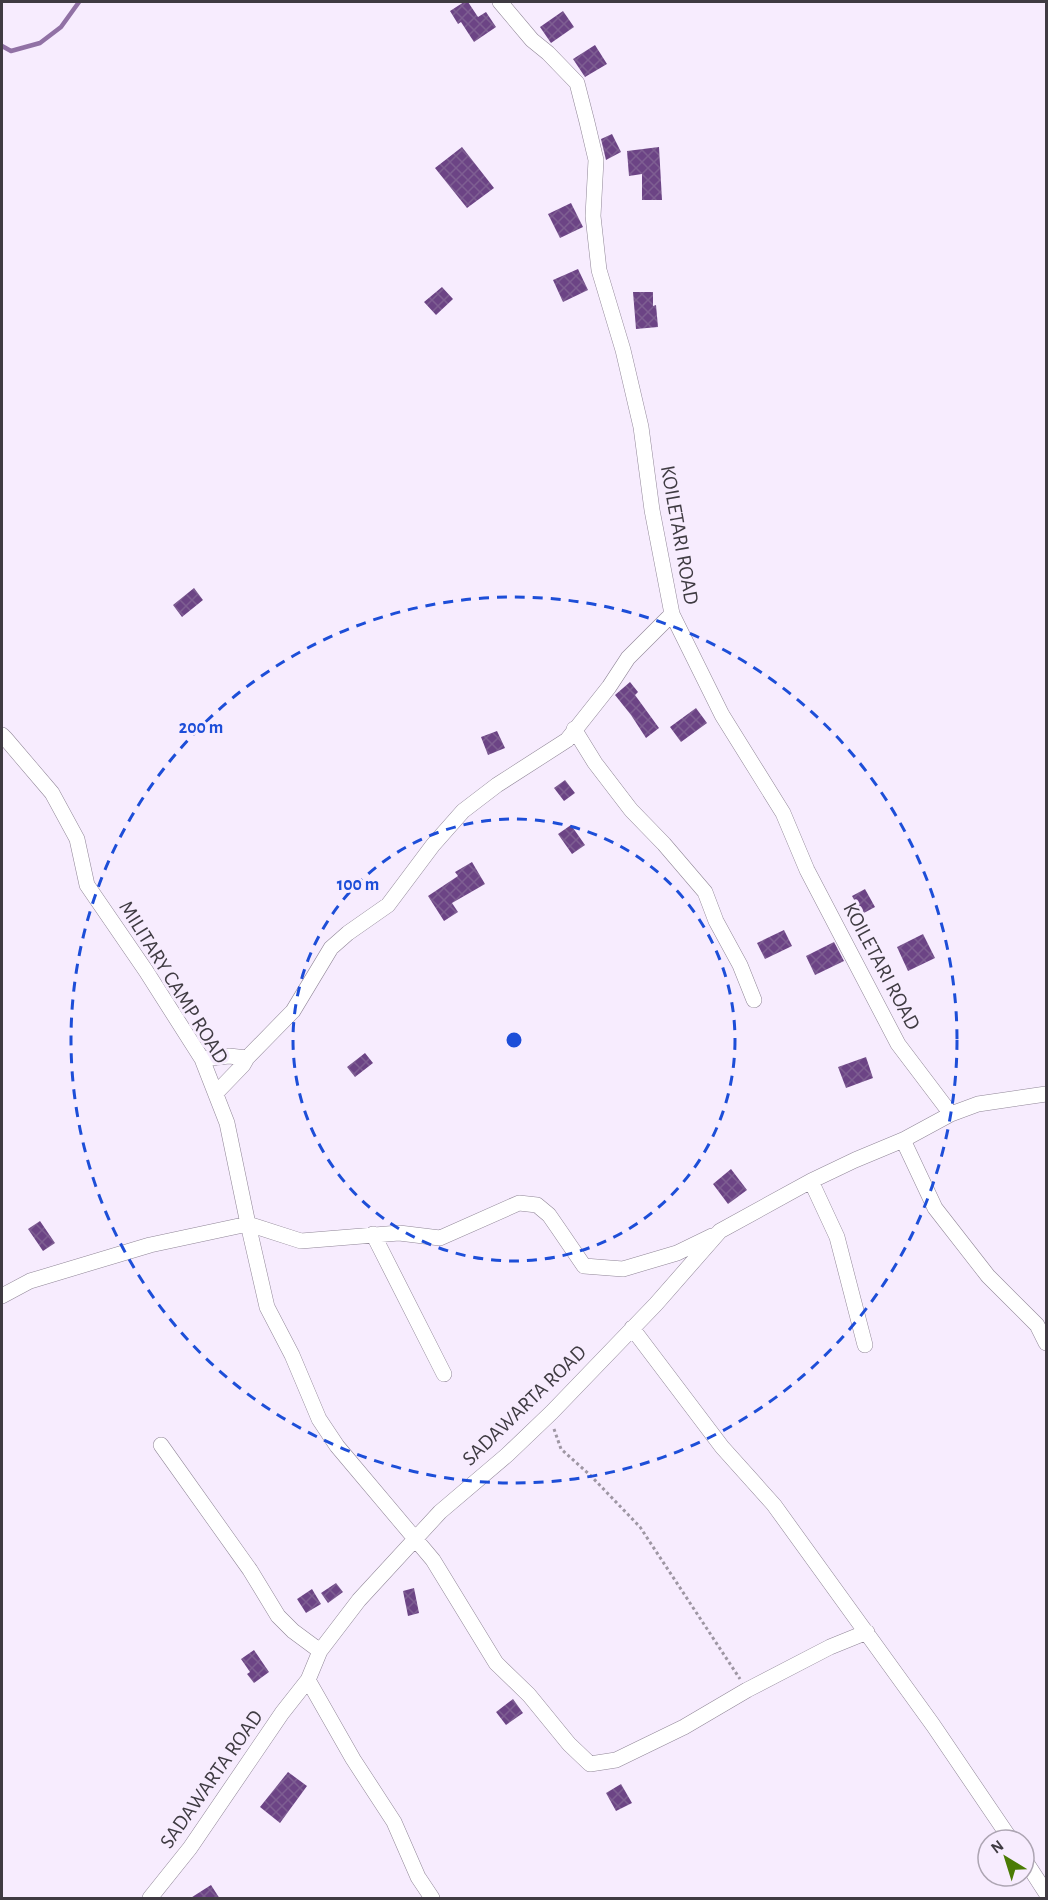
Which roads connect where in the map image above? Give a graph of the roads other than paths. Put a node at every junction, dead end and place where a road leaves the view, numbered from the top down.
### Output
1 (500, 2) edge
2 (672, 614) junction
3 (574, 729) junction
4 (2, 735) edge
5 (754, 1000) dead end
6 (247, 1058) junction
7 (202, 1059) junction
8 (216, 1094) junction
9 (1047, 1094) edge
10 (951, 1114) junction
11 (903, 1140) junction
12 (810, 1181) junction
13 (248, 1224) junction
14 (720, 1231) junction
15 (373, 1234) junction
16 (2, 1296) edge
17 (632, 1328) junction
18 (1047, 1343) edge
19 (864, 1345) dead end
20 (444, 1374) dead end
21 (161, 1445) dead end
22 (415, 1539) junction
23 (867, 1632) junction
24 (320, 1651) junction
25 (308, 1680) junction
26 (1003, 1828) edge
27 (1036, 1877) edge
28 (1047, 1893) edge
29 (150, 1899) edge
30 (432, 1899) edge

1 - 2 street, KOILETARI ROAD
2 - 3 street
2 - 10 street, KOILETARI ROAD
3 - 5 street
3 - 6 street
4 - 7 street, MILITARY CAMP ROAD
6 - 7 street
6 - 8 street
7 - 8 street, MILITARY CAMP ROAD
8 - 13 street, MILITARY CAMP ROAD
9 - 10 street, SADAWARTA ROAD
10 - 11 street, SADAWARTA ROAD
11 - 12 street, SADAWARTA ROAD
11 - 18 street
12 - 14 street, SADAWARTA ROAD
12 - 19 street
13 - 15 street
13 - 16 street
13 - 22 street, MILITARY CAMP ROAD
14 - 15 street
14 - 17 street, SADAWARTA ROAD
15 - 20 street
17 - 22 street, SADAWARTA ROAD
17 - 23 street
21 - 24 street
22 - 23 street, MILITARY CAMP ROAD
22 - 24 street, SADAWARTA ROAD
23 - 26 street
24 - 25 street, SADAWARTA ROAD
25 - 29 street, SADAWARTA ROAD
25 - 30 street
27 - 28 street

